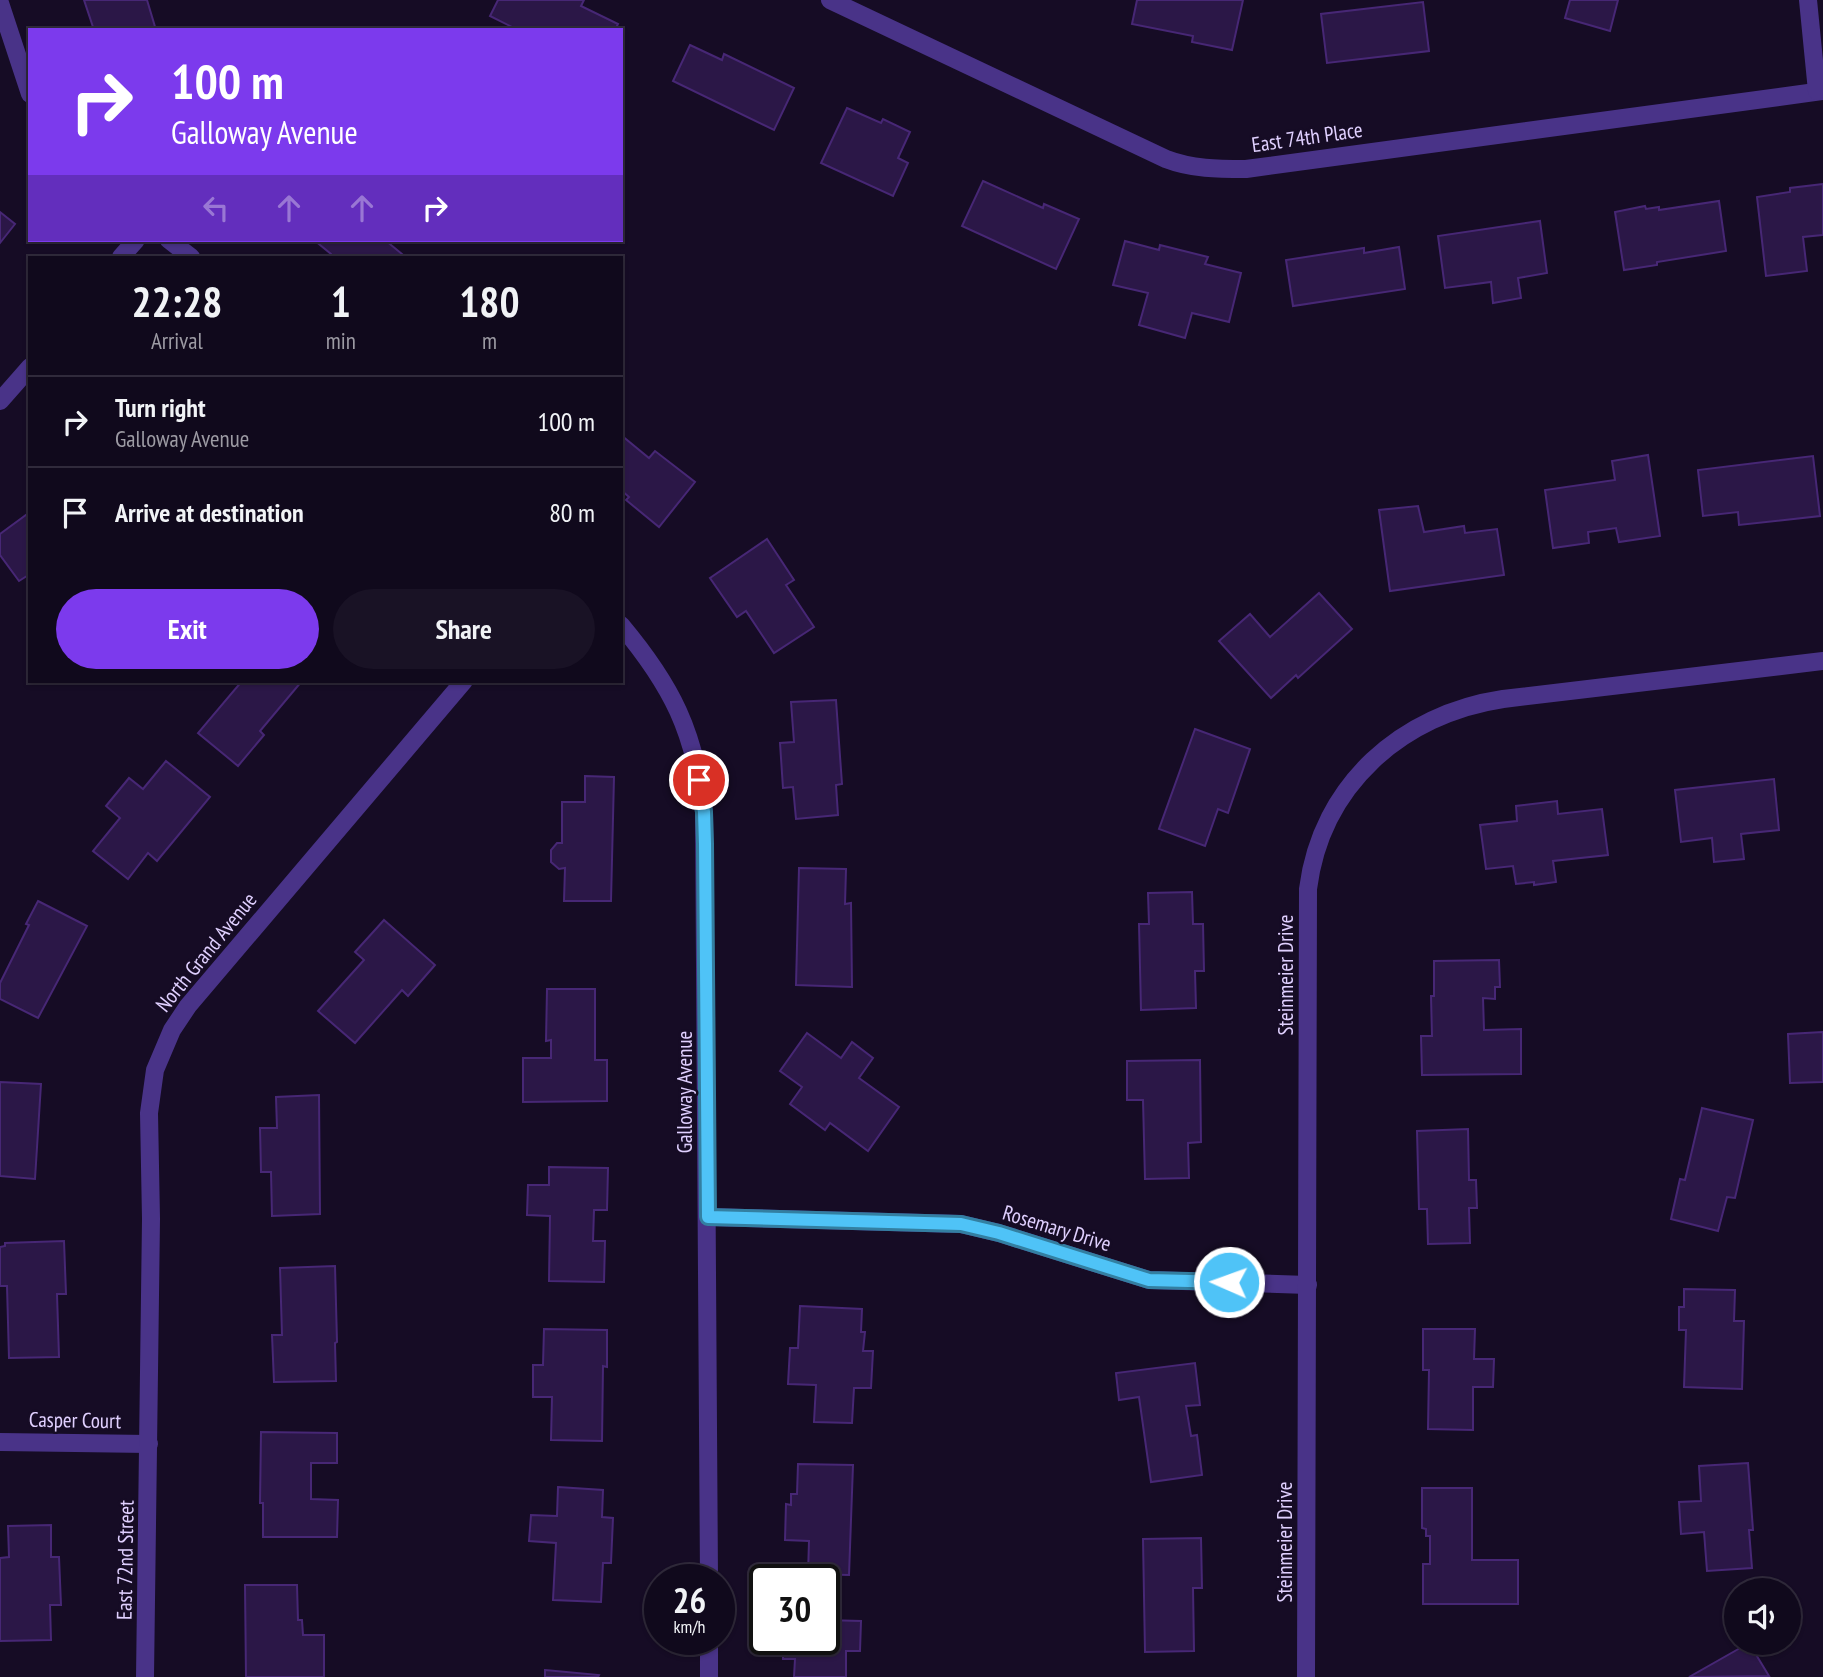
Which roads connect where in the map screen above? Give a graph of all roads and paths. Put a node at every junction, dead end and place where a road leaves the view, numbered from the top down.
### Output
1 (831, 0) edge
2 (1808, 0) edge
3 (0, 3) edge
4 (28, 88) edge
5 (1820, 91) edge
6 (134, 242) edge
7 (172, 242) edge
8 (122, 256) edge
9 (190, 256) edge
10 (28, 369) edge
11 (0, 401) edge
12 (623, 627) edge
13 (1823, 661) edge
14 (462, 683) edge
15 (708, 1217) junction
16 (1308, 1285) junction
17 (0, 1442) edge
18 (149, 1444) junction
19 (709, 1564) edge
20 (709, 1655) edge
21 (145, 1677) edge
22 (709, 1677) edge
23 (1306, 1677) edge

1 - 5 street, East 74th Place
2 - 5 street
3 - 4 street
6 - 8 street
7 - 9 street
10 - 11 street
12 - 15 street, Galloway Avenue
13 - 16 street, Steinmeier Drive
14 - 18 street, North Grand Avenue
15 - 16 street, Rosemary Drive
15 - 19 street, Galloway Avenue
16 - 23 street, Steinmeier Drive
17 - 18 street, Casper Court
18 - 21 street, East 72nd Street
20 - 22 street

